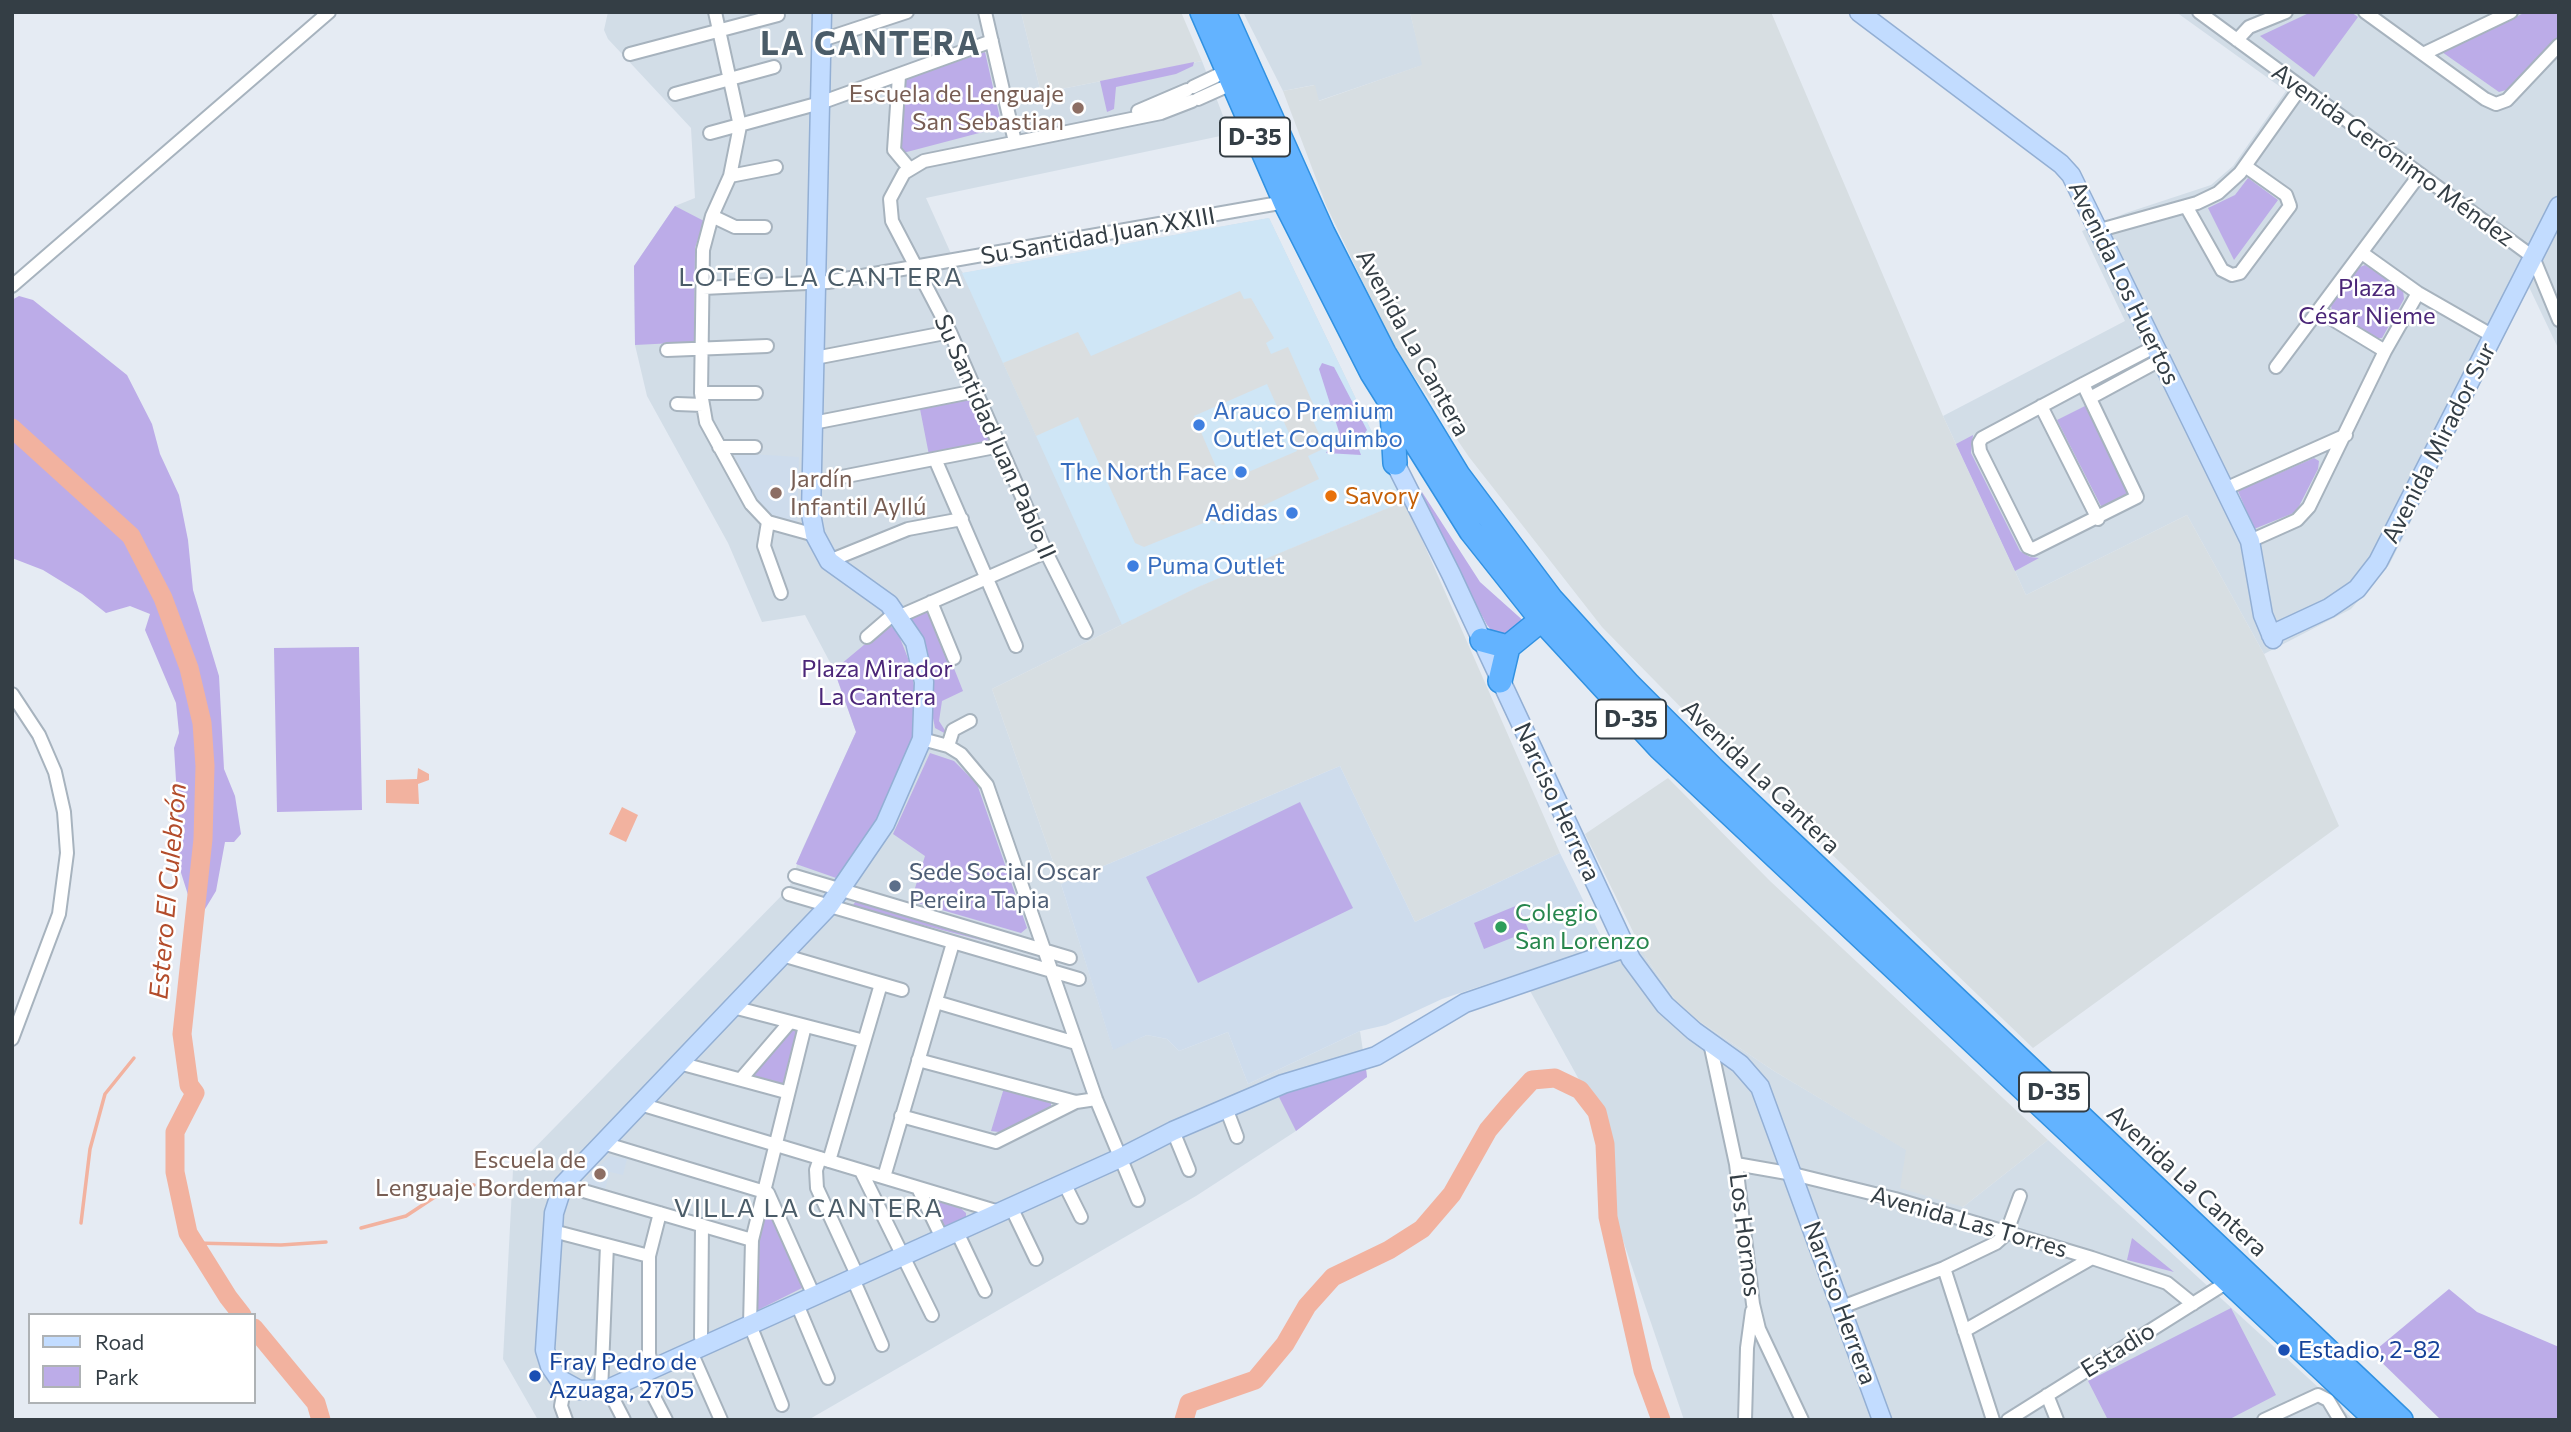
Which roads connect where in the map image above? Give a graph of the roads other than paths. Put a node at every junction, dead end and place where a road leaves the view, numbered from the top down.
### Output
1 (329, 12) edge
2 (715, 12) edge
3 (822, 12) edge
4 (906, 12) edge
5 (985, 12) edge
6 (1202, 12) edge
7 (1224, 12) edge
8 (1859, 12) edge
9 (2199, 12) edge
10 (2286, 12) edge
11 (2365, 12) edge
12 (2511, 12) edge
13 (778, 15) dead end
14 (718, 31) junction
15 (822, 40) junction
16 (2237, 40) junction
17 (992, 41) junction
18 (2559, 45) edge
19 (630, 54) dead end
20 (2423, 54) junction
21 (774, 67) dead end
22 (1239, 73) junction
23 (899, 76) junction
24 (730, 79) junction
25 (2301, 87) junction
26 (675, 94) dead end
27 (820, 103) junction
28 (740, 126) junction
29 (710, 133) dead end
30 (1016, 142) junction
31 (2245, 166) junction
32 (776, 167) dead end
33 (909, 168) junction
34 (2420, 174) junction
35 (730, 176) junction
36 (1285, 202) junction
37 (2186, 206) junction
38 (2559, 206) edge
39 (712, 216) junction
40 (765, 227) dead end
41 (2100, 230) junction
42 (2362, 253) junction
43 (2533, 257) junction
44 (916, 268) junction
45 (817, 283) junction
46 (12, 286) edge
47 (703, 288) junction
48 (2417, 293) junction
49 (2319, 311) junction
50 (2559, 320) edge
51 (950, 332) junction
52 (2493, 336) junction
53 (767, 346) dead end
54 (702, 349) junction
55 (667, 350) dead end
56 (2385, 351) junction
57 (2159, 353) junction
58 (815, 358) junction
59 (2276, 367) dead end
60 (2083, 384) junction
61 (976, 391) junction
62 (756, 393) dead end
63 (2090, 398) junction
64 (702, 399) junction
65 (677, 404) dead end
66 (1391, 405) junction
67 (2041, 406) junction
68 (813, 423) junction
69 (2346, 435) junction
70 (1422, 438) junction
71 (1000, 446) junction
72 (719, 447) junction
73 (755, 447) dead end
74 (2316, 448) junction
75 (935, 459) junction
76 (1395, 463) junction
77 (2330, 467) junction
78 (811, 483) junction
79 (2227, 488) junction
80 (962, 519) junction
81 (2098, 519) junction
82 (768, 522) junction
83 (815, 535) junction
84 (2250, 541) junction
85 (1046, 552) junction
86 (829, 561) junction
87 (988, 577) junction
88 (781, 593) dead end
89 (930, 602) junction
90 (1546, 609) junction
91 (898, 614) junction
92 (1086, 632) dead end
93 (867, 637) dead end
94 (2272, 637) joint
95 (1482, 640) junction
96 (1016, 646) dead end
97 (1508, 647) junction
98 (954, 658) dead end
99 (1500, 681) junction
100 (12, 694) edge
101 (970, 722) dead end
102 (922, 739) junction
103 (948, 746) junction
104 (795, 876) dead end
105 (842, 889) junction
106 (789, 894) dead end
107 (829, 906) junction
108 (953, 943) junction
109 (1625, 948) junction
110 (1042, 949) junction
111 (782, 956) junction
112 (1070, 958) dead end
113 (1050, 970) junction
114 (1079, 979) dead end
115 (881, 984) junction
116 (902, 990) dead end
117 (936, 1002) junction
118 (733, 1007) junction
119 (790, 1022) junction
120 (805, 1026) junction
121 (12, 1039) edge
122 (864, 1041) junction
123 (1710, 1042) junction
124 (1076, 1043) junction
125 (918, 1060) junction
126 (679, 1063) junction
127 (741, 1079) junction
128 (786, 1091) junction
129 (1096, 1099) junction
130 (1076, 1102) junction
131 (640, 1104) junction
132 (1226, 1108) junction
133 (901, 1116) junction
134 (1173, 1131) junction
135 (1237, 1137) dead end
136 (603, 1143) junction
137 (774, 1144) junction
138 (1120, 1158) junction
139 (824, 1159) junction
140 (1736, 1164) junction
141 (1189, 1170) dead end
142 (861, 1171) junction
143 (1793, 1174) junction
144 (884, 1177) junction
145 (1065, 1183) junction
146 (563, 1185) junction
147 (918, 1188) junction
148 (762, 1189) junction
149 (2020, 1196) dead end
150 (1138, 1200) dead end
151 (1005, 1210) junction
152 (660, 1213) junction
153 (1081, 1217) dead end
154 (702, 1225) junction
155 (553, 1231) junction
156 (2006, 1234) junction
157 (949, 1235) junction
158 (752, 1240) junction
159 (607, 1245) junction
160 (649, 1256) junction
161 (903, 1256) junction
162 (2092, 1258) junction
163 (1036, 1259) dead end
164 (1944, 1269) junction
165 (855, 1278) junction
166 (2229, 1281) junction
167 (985, 1291) dead end
168 (814, 1296) junction
169 (797, 1304) junction
170 (1753, 1304) junction
171 (2193, 1304) junction
172 (1842, 1307) junction
173 (932, 1315) dead end
174 (750, 1325) junction
175 (1964, 1331) junction
176 (882, 1345) dead end
177 (697, 1349) junction
178 (647, 1372) junction
179 (828, 1378) dead end
180 (565, 1384) junction
181 (605, 1390) junction
182 (2047, 1395) junction
183 (782, 1405) dead end
184 (2392, 1419) edge
185 (566, 1420) edge
186 (624, 1420) edge
187 (666, 1420) edge
188 (721, 1420) edge
189 (1745, 1420) edge
190 (1802, 1420) edge
191 (1882, 1420) edge
192 (1993, 1420) edge
193 (2008, 1420) edge
194 (2057, 1420) edge
195 (2264, 1420) edge
196 (2340, 1420) edge

1 - 46 street
2 - 14 street
3 - 15 street
4 - 15 street
5 - 17 street
6 - 22 highway, Avenida La Cantera / D-35
7 - 22 highway, Avenida La Cantera / D-35
8 - 41 street, Avenida Los Huertos
9 - 16 street, Avenida Gerónimo Méndez
10 - 16 street
11 - 20 street
12 - 20 street
13 - 14 street
14 - 19 street
14 - 24 street
15 - 27 street
16 - 25 street, Avenida Gerónimo Méndez
17 - 23 street
17 - 30 street
18 - 20 street
21 - 24 street
22 - 30 street
22 - 36 highway, Avenida La Cantera / D-35
22 - 70 highway, Avenida La Cantera / D-35
23 - 27 street
23 - 33 street
24 - 26 street
24 - 28 street
25 - 31 street
25 - 34 street, Avenida Gerónimo Méndez
27 - 28 street
27 - 45 street
28 - 29 street
28 - 35 street
30 - 33 street
31 - 37 street
31 - 37 street
32 - 35 street
33 - 44 street, Su Santidad Juan Pablo II
34 - 42 street
34 - 43 street, Avenida Gerónimo Méndez
35 - 39 street
36 - 44 street, Su Santidad Juan XXIII
36 - 66 highway, Avenida La Cantera / D-35
37 - 41 street
38 - 43 street, Avenida Mirador Sur
39 - 40 street
39 - 47 street
41 - 57 street, Avenida Los Huertos
42 - 48 street
42 - 49 street
43 - 50 street, Avenida Gerónimo Méndez
43 - 52 street, Avenida Mirador Sur
44 - 45 street, Su Santidad Juan XXIII
44 - 51 street, Su Santidad Juan Pablo II
45 - 47 street, Su Santidad Juan XXIII
45 - 58 street
47 - 54 street
48 - 52 street
48 - 56 street
49 - 56 street
49 - 59 street
51 - 58 street
51 - 61 street, Su Santidad Juan Pablo II
52 - 94 street, Avenida Mirador Sur
53 - 54 street
54 - 55 street
54 - 64 street
56 - 69 street
57 - 60 street
57 - 63 street
57 - 79 street, Avenida Los Huertos
58 - 68 street
60 - 63 street
60 - 67 street
61 - 68 street
61 - 71 street, Su Santidad Juan Pablo II
62 - 64 street
63 - 81 street
64 - 65 street
64 - 72 street
66 - 70 highway, Avenida La Cantera / D-35
66 - 76 highway
67 - 81 street
67 - 81 street
68 - 78 street
69 - 74 street
69 - 77 street
70 - 76 highway
70 - 90 highway, Avenida La Cantera / D-35
71 - 75 street
71 - 85 street, Su Santidad Juan Pablo II
72 - 73 street
72 - 82 street
74 - 77 street
74 - 79 street
75 - 78 street
75 - 80 street
76 - 95 street, Narciso Herrera
77 - 84 street
78 - 83 street
79 - 84 street, Avenida Los Huertos
80 - 86 street
80 - 87 street
82 - 83 street
82 - 88 street
83 - 86 street
84 - 94 street, Avenida Los Huertos
85 - 87 street
85 - 92 street, Su Santidad Juan Pablo II
86 - 91 street
87 - 89 street
87 - 96 street
89 - 91 street
89 - 98 street
90 - 97 highway
90 - 166 highway, Avenida La Cantera / D-35
90 - 184 highway, Avenida La Cantera / D-35
91 - 93 street
91 - 102 street
95 - 97 highway
95 - 99 street, Narciso Herrera
97 - 99 highway
99 - 109 street, Narciso Herrera
100 - 121 street
101 - 103 street
102 - 103 street
102 - 105 street
103 - 110 street
104 - 105 street
105 - 107 street
105 - 110 street
106 - 107 street
107 - 108 street
107 - 111 street
108 - 113 street
108 - 117 street
109 - 123 street, Narciso Herrera
109 - 132 street
110 - 112 street
110 - 113 street
111 - 115 street
111 - 118 street
113 - 114 street
113 - 124 street
115 - 116 street
115 - 122 street
117 - 124 street
117 - 125 street
118 - 119 street
118 - 126 street
119 - 120 street
119 - 127 street
120 - 122 street
120 - 128 street
122 - 139 street
123 - 140 street, Los Hornos
123 - 143 street, Narciso Herrera
124 - 129 street
125 - 130 street
125 - 133 street
126 - 127 street
126 - 131 street
127 - 128 street
128 - 137 street
129 - 130 street
129 - 138 street
130 - 133 street
131 - 136 street
131 - 137 street
132 - 134 street
132 - 135 street
133 - 144 street
134 - 138 street
134 - 141 street
136 - 146 street
136 - 148 street
137 - 139 street
137 - 148 street
138 - 145 street
138 - 150 street
139 - 142 street
139 - 165 street
140 - 143 street, Avenida Las Torres
140 - 170 street, Los Hornos
142 - 144 street
142 - 161 street
143 - 156 street, Avenida Las Torres
143 - 172 street, Narciso Herrera
144 - 147 street
145 - 151 street
145 - 153 street
146 - 152 street
146 - 155 street
147 - 151 street
147 - 157 street
148 - 158 street
148 - 168 street
149 - 156 street
151 - 157 street
151 - 163 street
152 - 154 street
152 - 160 street
154 - 158 street
154 - 177 street
155 - 159 street
155 - 180 street
156 - 162 street, Avenida Las Torres
156 - 164 street
157 - 161 street
157 - 167 street
158 - 174 street
159 - 160 street
159 - 181 street
160 - 178 street
161 - 165 street
161 - 173 street
162 - 171 street, Avenida Las Torres
162 - 175 street
164 - 172 street
164 - 175 street
165 - 168 street
165 - 176 street
166 - 171 street, Estadio
166 - 184 highway, Avenida La Cantera / D-35
168 - 169 street
169 - 174 street
169 - 179 street
170 - 189 street
170 - 190 street, Los Hornos
171 - 182 street, Estadio
172 - 191 street, Narciso Herrera
174 - 177 street
174 - 183 street
175 - 192 street
177 - 178 street
177 - 188 street
178 - 181 street
178 - 187 street
180 - 181 street
180 - 185 street
181 - 186 street
182 - 193 street, Estadio
182 - 194 street
195 - 196 street

